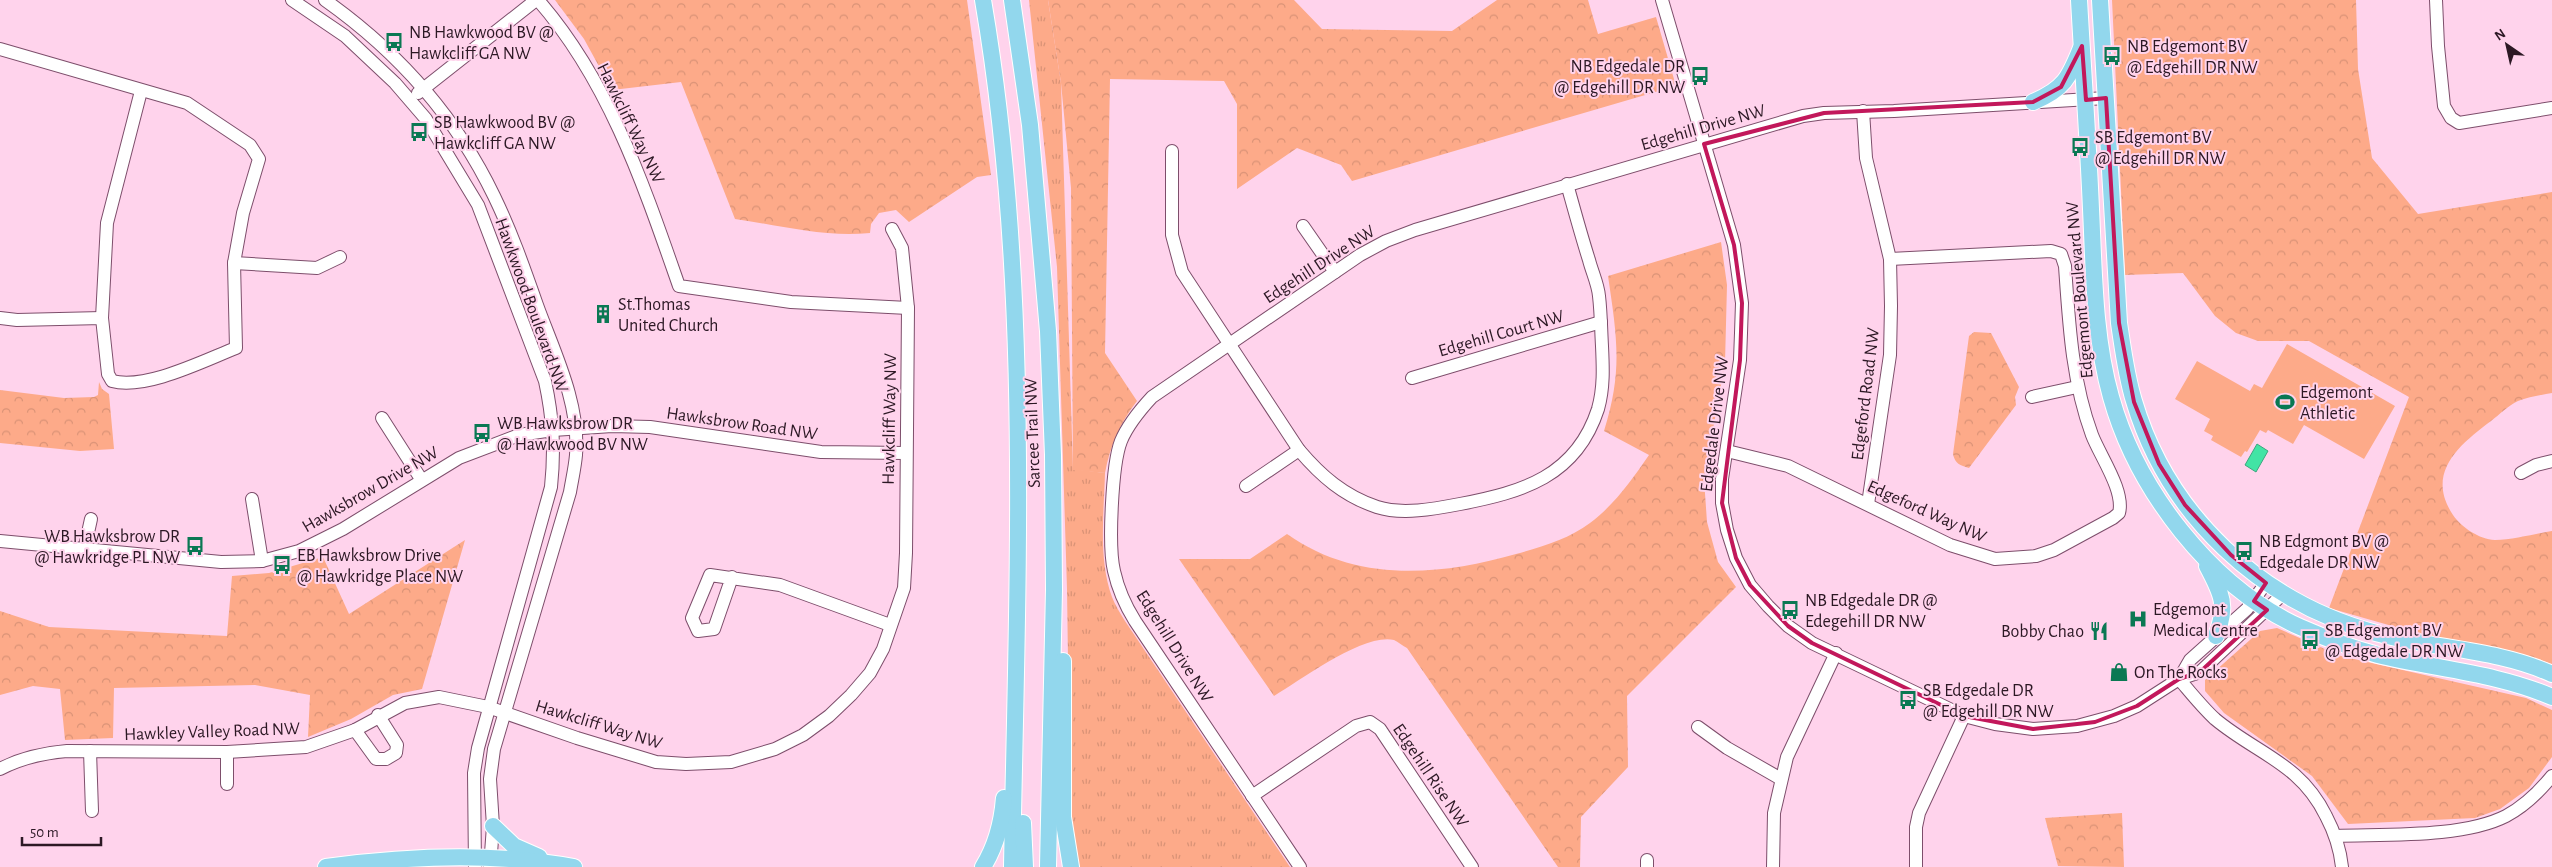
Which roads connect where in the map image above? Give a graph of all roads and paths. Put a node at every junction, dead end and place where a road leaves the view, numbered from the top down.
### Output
1 (292, 0) edge
2 (325, 0) edge
3 (537, 0) edge
4 (982, 0) edge
5 (1012, 0) edge
6 (2079, 0) edge
7 (2100, 0) edge
8 (2436, 0) edge
9 (1664, 1) edge
10 (2082, 46) junction
11 (0, 49) edge
12 (425, 87) junction
13 (141, 91) junction
14 (2106, 98) junction
15 (410, 99) junction
16 (2086, 100) junction
17 (2033, 102) junction
18 (2552, 108) edge
19 (1863, 111) junction
20 (1704, 144) junction
21 (1172, 151) dead end
22 (1567, 184) junction
23 (1303, 226) dead end
24 (892, 229) dead end
25 (340, 258) dead end
26 (1890, 259) junction
27 (234, 262) junction
28 (1335, 272) junction
29 (908, 308) junction
30 (0, 318) edge
31 (102, 318) junction
32 (1600, 322) junction
33 (1229, 345) junction
34 (1412, 378) dead end
35 (2077, 387) junction
36 (2032, 397) dead end
37 (382, 418) dead end
38 (575, 428) junction
39 (553, 430) junction
40 (1299, 450) junction
41 (1727, 451) junction
42 (905, 453) junction
43 (2552, 461) edge
44 (2521, 473) dead end
45 (421, 479) junction
46 (1246, 486) dead end
47 (252, 499) dead end
48 (1868, 504) junction
49 (91, 519) dead end
50 (0, 541) edge
51 (84, 551) junction
52 (2198, 551) junction
53 (262, 561) junction
54 (732, 577) dead end
55 (2266, 583) junction
56 (1054, 590) junction
57 (2283, 594) junction
58 (1016, 603) junction
59 (2260, 606) junction
60 (890, 625) junction
61 (2216, 636) junction
62 (1836, 653) junction
63 (2552, 674) edge
64 (2179, 679) junction
65 (2552, 697) edge
66 (488, 708) junction
67 (505, 714) junction
68 (378, 716) junction
69 (1964, 716) junction
70 (1698, 728) dead end
71 (355, 730) junction
72 (90, 751) junction
73 (227, 752) junction
74 (1014, 762) junction
75 (0, 769) edge
76 (2552, 776) edge
77 (1781, 779) junction
78 (227, 784) dead end
79 (1252, 796) junction
80 (92, 811) dead end
81 (493, 826) junction
82 (2336, 836) junction
83 (483, 862) edge
84 (555, 863) junction
85 (326, 867) edge
86 (574, 867) edge
87 (983, 867) edge
88 (1012, 867) edge
89 (1025, 867) edge
90 (1048, 867) edge
91 (1070, 867) edge
92 (1300, 867) edge
93 (1472, 867) edge
94 (1773, 867) edge
95 (1916, 867) edge
96 (2342, 867) edge

1 - 15 street, Hawkwood Boulevard NW
2 - 12 street, Hawkwood Boulevard NW
3 - 12 street
3 - 29 street, Hawkcliff Way NW
4 - 58 main road, Sarcee Trail NW
5 - 56 main road, Sarcee Trail NW
6 - 10 main road, Edgemont Boulevard NW
7 - 14 main road
8 - 18 street
9 - 20 street, Edgedale Drive NW
10 - 16 main road, Edgemont Boulevard NW
10 - 17 main road
11 - 13 street
12 - 15 street
12 - 38 street, Hawkwood Boulevard NW
13 - 27 street
13 - 31 street
14 - 16 street, Edgehill Drive NW
14 - 55 main road
15 - 39 street, Hawkwood Boulevard NW
16 - 17 street, Edgehill Drive NW
16 - 52 main road, Edgemont Boulevard NW
17 - 19 street, Edgehill Drive NW
19 - 20 street, Edgehill Drive NW
19 - 26 street, Edgeford Road NW
20 - 22 street, Edgehill Drive NW
20 - 41 street, Edgedale Drive NW
21 - 33 street
22 - 28 street, Edgehill Drive NW
22 - 32 street
23 - 28 street
24 - 29 street
25 - 27 street
26 - 35 street, Edgeford Way NW
26 - 48 street, Edgeford Road NW
27 - 31 street
28 - 33 street, Edgehill Drive NW
29 - 42 street, Hawkcliff Way NW
30 - 31 street
32 - 34 street, Edgehill Court NW
32 - 40 street
33 - 40 street
33 - 79 street, Edgehill Drive NW
35 - 36 street
35 - 48 street, Edgeford Way NW
37 - 45 street
38 - 39 street, Hawksbrow Drive NW
38 - 42 street, Hawksbrow Road NW
38 - 67 street, Hawkwood Boulevard NW
39 - 45 street, Hawksbrow Drive NW
39 - 66 street, Hawkwood Boulevard NW
40 - 46 street
41 - 48 street, Edgeford Way NW
41 - 62 street, Edgedale Drive NW
42 - 60 street, Hawkcliff Way NW
43 - 44 street
45 - 53 street, Hawksbrow Drive NW
47 - 53 street
49 - 51 street
50 - 51 street, Hawksbrow Drive NW
51 - 53 street, Hawksbrow Drive NW
52 - 59 main road, Edgemont Boulevard NW
52 - 61 main road
54 - 60 street
55 - 57 main road
55 - 59 street, Edgedale Drive NW
56 - 90 main road, Sarcee Trail NW
56 - 91 main road
57 - 59 street, Edgedale Drive NW
57 - 63 main road
58 - 74 main road, Sarcee Trail NW
58 - 87 main road
59 - 61 street, Edgedale Drive NW
59 - 64 street, Edgedale Drive NW
59 - 65 main road, Edgemont Boulevard NW
60 - 67 street, Hawkcliff Way NW
61 - 64 street, Edgedale Drive NW
62 - 69 street, Edgedale Drive NW
62 - 77 street
64 - 69 street, Edgedale Drive NW
64 - 82 street
66 - 67 street, Hawkley Valley Road NW
66 - 68 street, Hawkley Valley Road NW
66 - 83 street, Hawkwood Boulevard NW
67 - 81 street, Hawkwood Boulevard NW
68 - 71 street, Hawkley Valley Road NW
68 - 71 street
69 - 95 street
70 - 77 street
71 - 73 street, Hawkley Valley Road NW
72 - 73 street, Hawkley Valley Road NW
72 - 75 street, Hawkley Valley Road NW
72 - 80 street
73 - 78 street
74 - 88 main road, Sarcee Trail NW
74 - 89 main road
76 - 82 street
77 - 94 street
79 - 92 street, Edgehill Drive NW
79 - 93 street, Edgehill Rise NW
81 - 83 street, Hawkwood Boulevard NW
81 - 84 main road
82 - 96 street
83 - 84 main road
83 - 85 main road
84 - 86 main road

